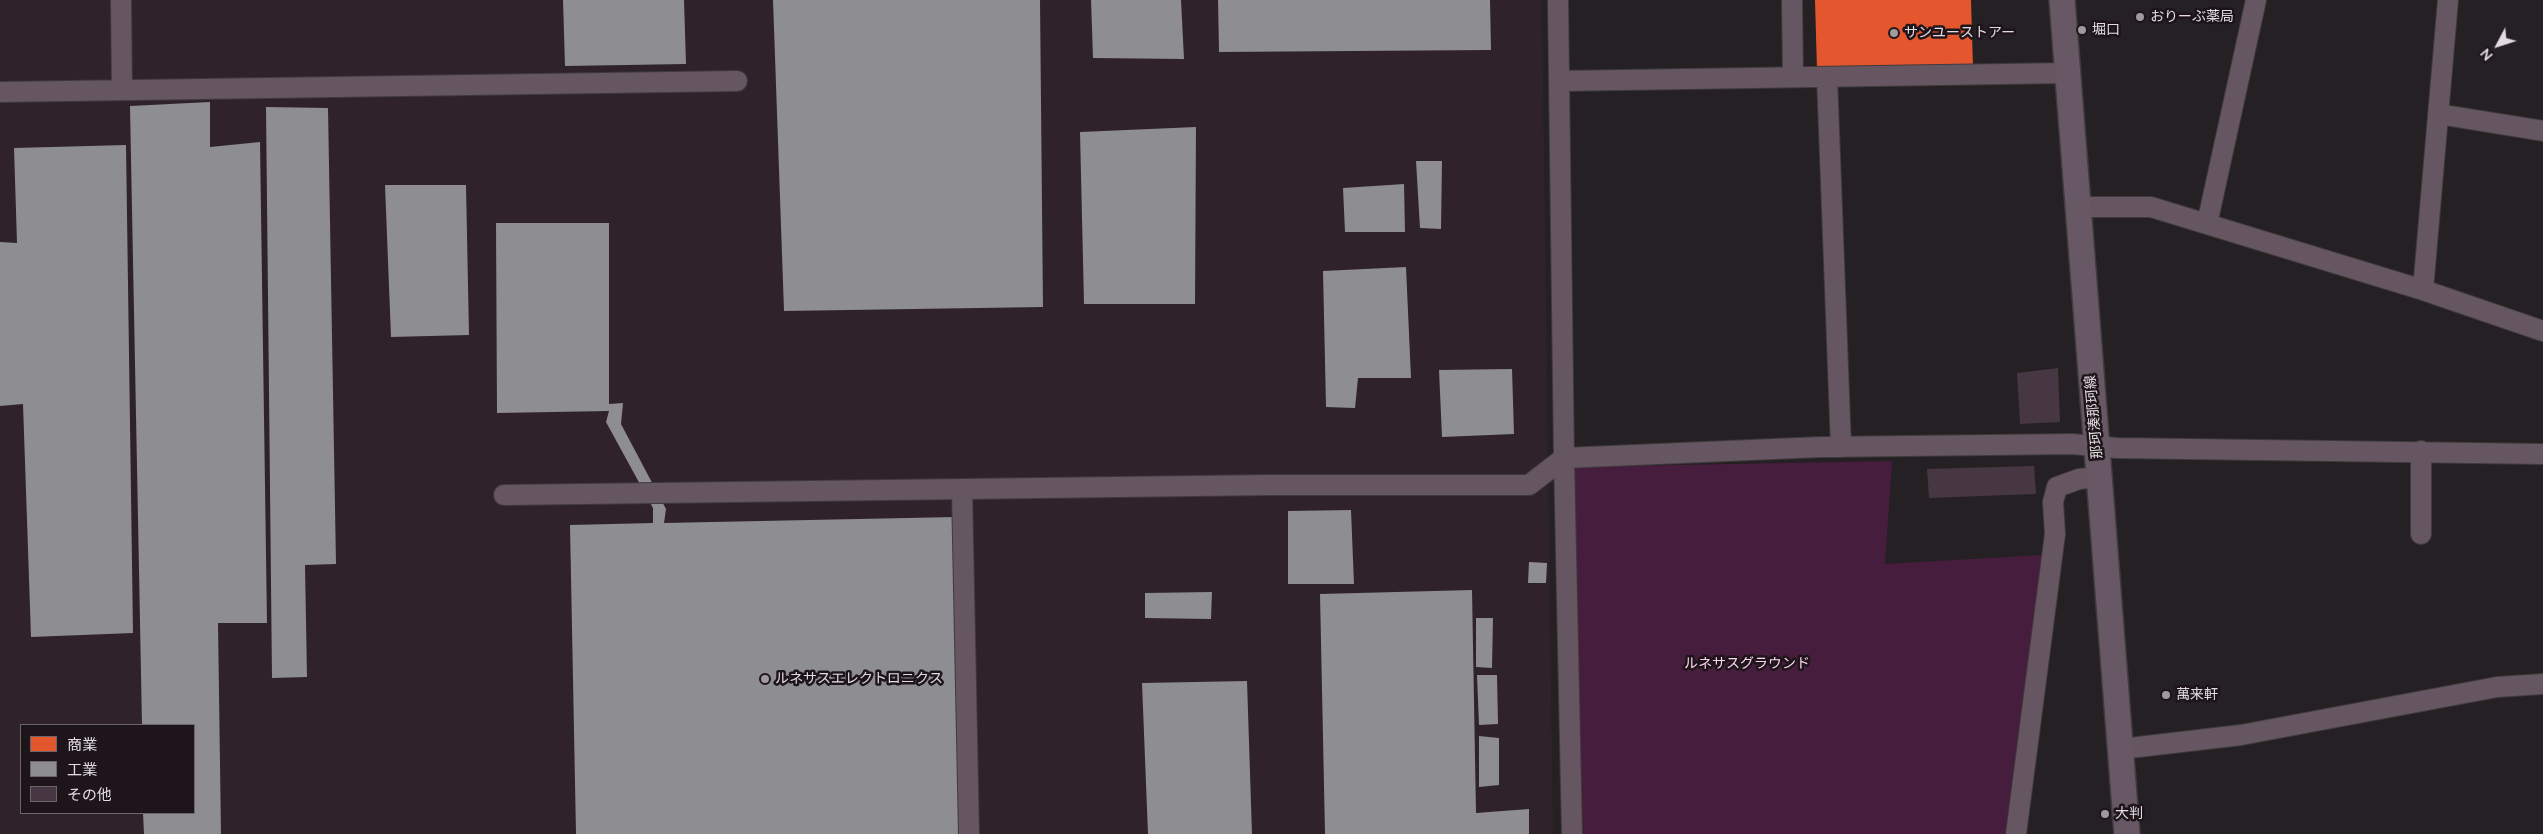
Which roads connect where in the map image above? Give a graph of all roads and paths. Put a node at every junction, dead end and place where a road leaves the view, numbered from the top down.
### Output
1 (121, 0) edge
2 (1558, 0) edge
3 (1792, 0) edge
4 (2062, 0) edge
5 (2256, 0) edge
6 (2448, 0) edge
7 (2067, 73) junction
8 (1793, 77) junction
9 (1827, 77) junction
10 (737, 81) dead end
11 (1560, 81) junction
12 (122, 90) junction
13 (0, 92) edge
14 (2438, 114) junction
15 (2543, 131) edge
16 (2078, 207) junction
17 (2207, 224) junction
18 (2423, 290) junction
19 (2543, 331) edge
20 (2097, 446) junction
21 (1840, 447) junction
22 (2421, 451) junction
23 (2543, 454) edge
24 (1564, 458) junction
25 (2099, 477) junction
26 (962, 490) junction
27 (504, 495) dead end
28 (2421, 534) dead end
29 (2543, 684) edge
30 (2121, 749) junction
31 (969, 834) edge
32 (1572, 834) edge
33 (2016, 834) edge
34 (2127, 834) edge

1 - 12 street
2 - 11 street
3 - 8 street
4 - 7 main road, 那珂湊那珂線
5 - 17 street
6 - 14 street
7 - 9 street
7 - 16 main road, 那珂湊那珂線
8 - 9 street
8 - 11 street
9 - 21 street
10 - 12 street
11 - 24 street
12 - 13 street
14 - 15 street
14 - 18 street
16 - 17 street
16 - 20 main road, 那珂湊那珂線
17 - 18 street
18 - 19 street
20 - 21 street
20 - 22 street
20 - 25 main road, 那珂湊那珂線
21 - 24 street
22 - 23 street
22 - 28 street
24 - 26 street
24 - 32 street
25 - 30 main road, 那珂湊那珂線
25 - 33 street
26 - 27 street
26 - 31 street
29 - 30 street
30 - 34 main road, 那珂湊那珂線

